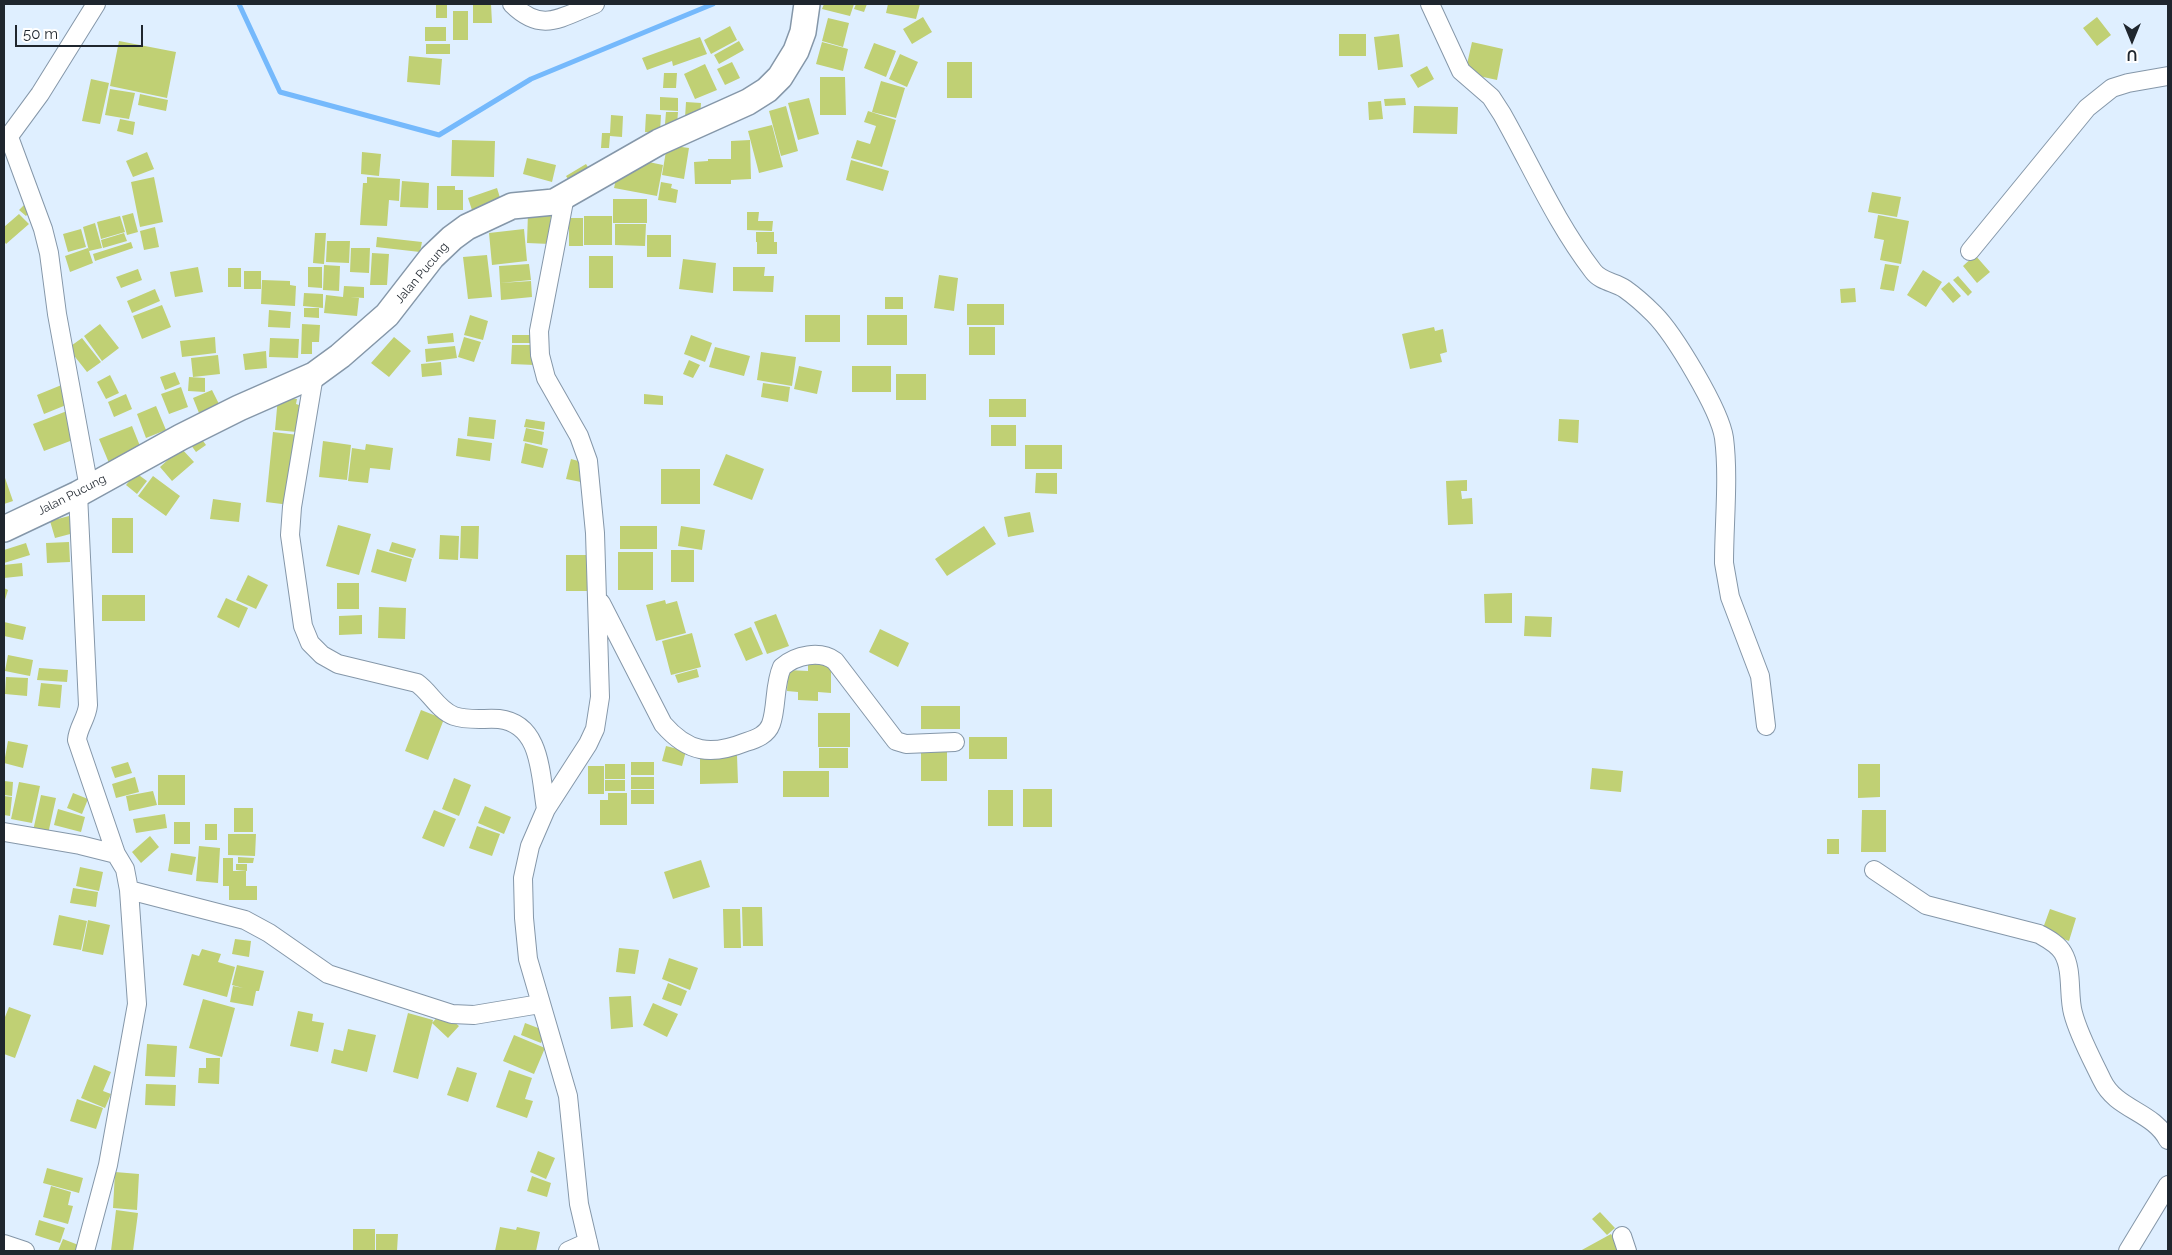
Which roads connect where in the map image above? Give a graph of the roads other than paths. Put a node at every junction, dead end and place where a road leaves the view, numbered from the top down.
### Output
1 (96, 4) edge
2 (512, 4) edge
3 (595, 4) edge
4 (808, 4) edge
5 (1430, 4) edge
6 (2168, 76) edge
7 (6, 140) edge
8 (565, 196) junction
9 (1970, 252) dead end
10 (314, 375) junction
11 (84, 491) junction
12 (4, 529) edge
13 (598, 598) junction
14 (1766, 726) dead end
15 (955, 742) dead end
16 (546, 809) junction
17 (4, 832) edge
18 (116, 854) junction
19 (1874, 870) dead end
20 (129, 890) junction
21 (540, 1004) junction
22 (2168, 1140) edge
23 (2168, 1185) edge
24 (4, 1244) edge
25 (589, 1247) edge
26 (25, 1251) edge
27 (86, 1251) edge
28 (568, 1251) edge
29 (2128, 1251) edge

1 - 7 street
2 - 3 street
4 - 8 main road, Jalan Pucung
5 - 14 street
6 - 9 street
7 - 11 street
8 - 10 main road, Jalan Pucung
8 - 13 street
10 - 11 main road, Jalan Pucung
10 - 16 street
11 - 12 main road, Jalan Pucung
11 - 18 street
13 - 15 street
13 - 16 street
16 - 21 street
17 - 18 street
18 - 20 street
19 - 22 street
20 - 21 street
20 - 27 street
21 - 25 street
23 - 29 street
24 - 26 street
25 - 28 street

